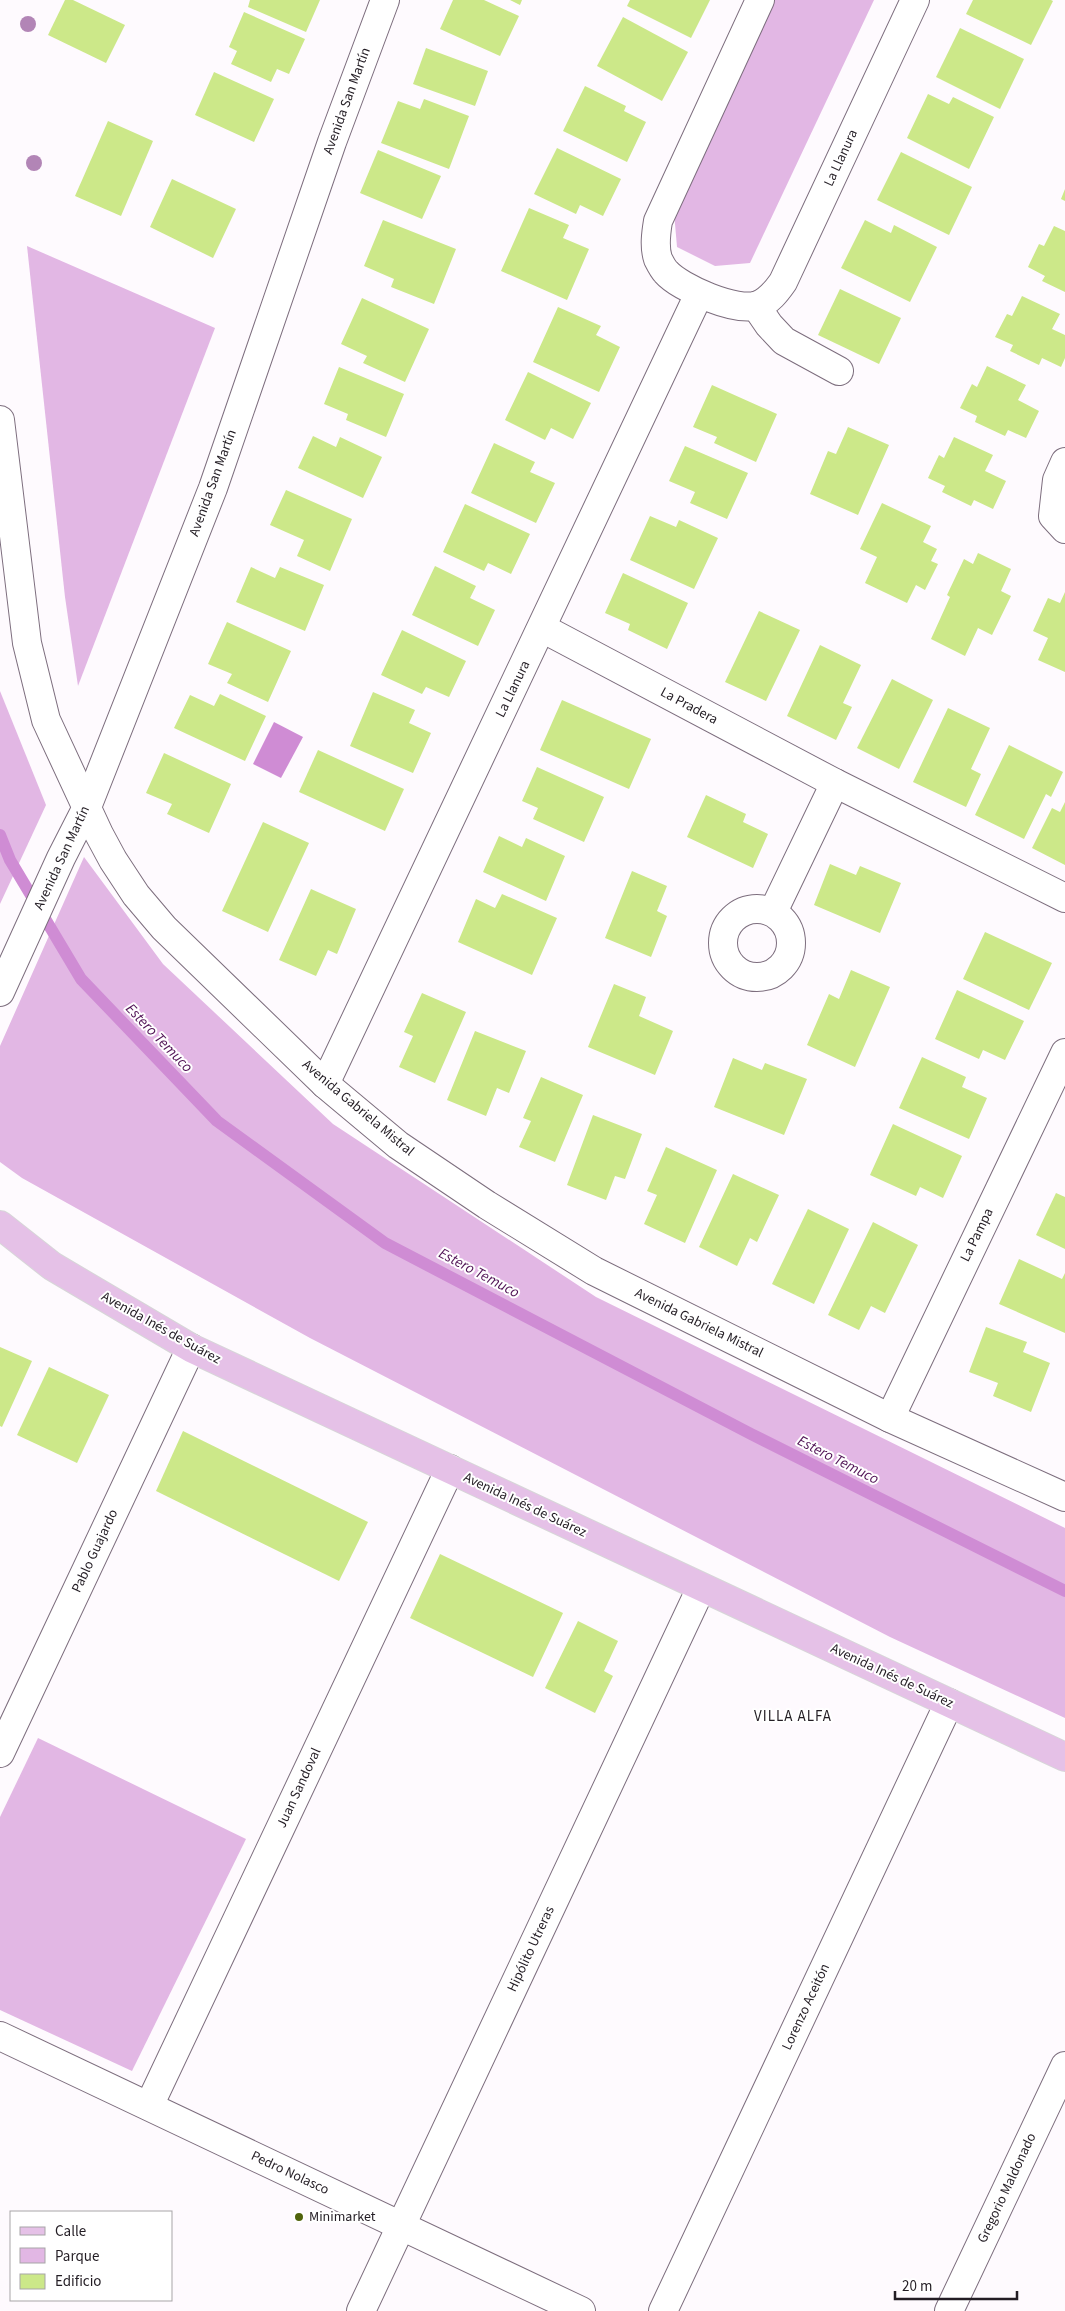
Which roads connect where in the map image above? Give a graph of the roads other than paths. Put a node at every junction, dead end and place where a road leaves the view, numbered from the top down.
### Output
1 (385, 0) edge
2 (760, 0) edge
3 (915, 0) edge
4 (700, 294) junction
5 (756, 306) junction
6 (839, 371) dead end
7 (0, 420) edge
8 (1065, 462) edge
9 (1059, 522) edge
10 (542, 628) junction
11 (835, 783) junction
12 (86, 807) junction
13 (1065, 898) edge
14 (773, 912) dead end
15 (9, 959) edge
16 (0, 992) edge
17 (1065, 1053) edge
18 (325, 1084) junction
19 (0, 1225) edge
20 (191, 1348) junction
21 (890, 1418) junction
22 (450, 1469) junction
23 (1065, 1497) edge
24 (702, 1588) junction
25 (949, 1703) junction
26 (0, 1753) edge
27 (1065, 1757) edge
28 (0, 2036) edge
29 (1065, 2066) edge
30 (149, 2106) junction
31 (401, 2226) junction
32 (361, 2311) edge
33 (581, 2311) edge
34 (663, 2311) edge
35 (949, 2311) edge

1 - 12 street, Avenida San Martín
2 - 4 street
3 - 5 street, La Llanura
4 - 5 street
4 - 10 street, La Llanura
5 - 6 street
7 - 12 street, Avenida Gabriela Mistral
8 - 9 street
10 - 11 street, La Pradera
10 - 18 street, La Llanura
11 - 13 street, La Pradera
11 - 14 street
12 - 15 street, Avenida San Martín
12 - 18 street, Avenida Gabriela Mistral
15 - 16 street, Avenida San Martín
17 - 21 street, La Pampa
18 - 21 street, Avenida Gabriela Mistral
19 - 20 main road, Avenida Inés de Suárez
20 - 22 main road, Avenida Inés de Suárez
20 - 26 street, Pablo Guajardo
21 - 23 street, Avenida Gabriela Mistral
22 - 24 main road, Avenida Inés de Suárez
22 - 30 street, Juan Sandoval
24 - 25 main road, Avenida Inés de Suárez
24 - 31 street, Hipólito Utreras
25 - 27 main road, Avenida Inés de Suárez
25 - 34 street, Lorenzo Aceitón
28 - 30 street, Pedro Nolasco
29 - 35 street, Gregorio Maldonado
30 - 31 street, Pedro Nolasco
31 - 32 street, Hipólito Utreras
31 - 33 street, Pedro Nolasco

